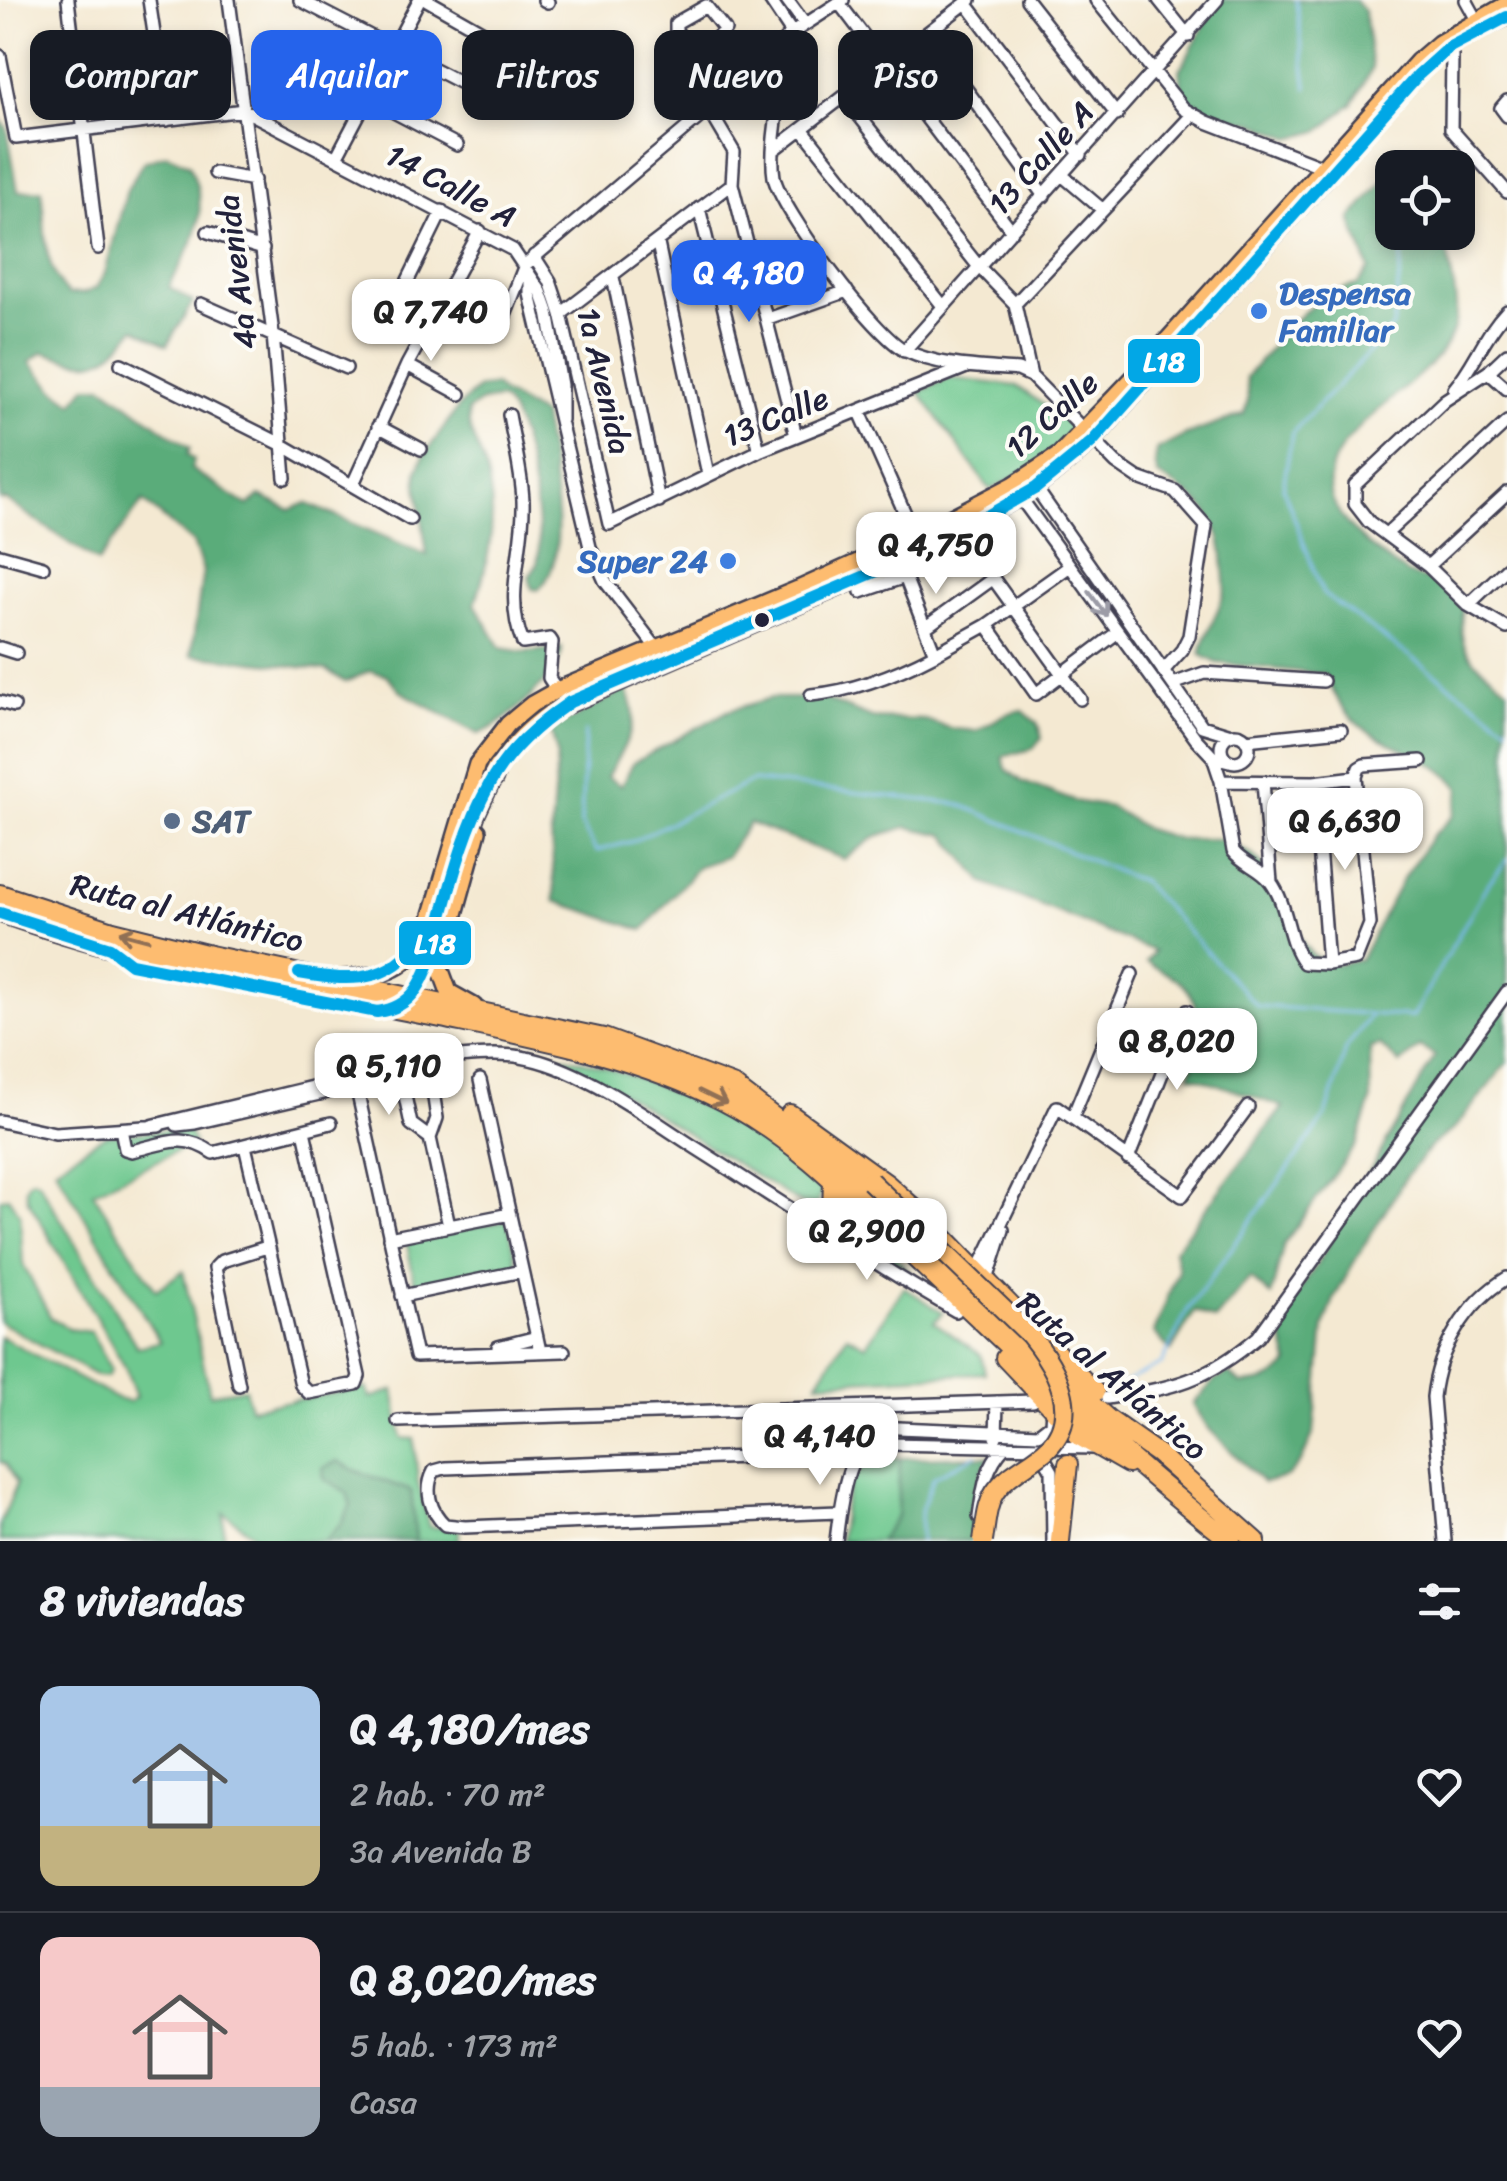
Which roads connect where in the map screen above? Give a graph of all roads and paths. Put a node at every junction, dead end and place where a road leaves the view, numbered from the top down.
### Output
1 (68, 0) edge
2 (149, 0) edge
3 (229, 0) edge
4 (300, 0) edge
5 (420, 0) edge
6 (427, 0) edge
7 (770, 0) edge
8 (787, 0) edge
9 (1027, 0) edge
10 (1096, 0) edge
11 (1160, 0) edge
12 (1217, 0) edge
13 (1466, 0) edge
14 (841, 1) edge
15 (968, 1) edge
16 (1507, 4) edge
17 (1477, 20) junction
18 (804, 24) junction
19 (1504, 24) edge
20 (154, 30) edge
21 (363, 30) edge
22 (404, 30) edge
23 (480, 30) edge
24 (790, 30) edge
25 (796, 30) edge
26 (861, 30) edge
27 (931, 30) edge
28 (1188, 36) junction
29 (1448, 48) junction
30 (0, 56) edge
31 (697, 56) joint
32 (1155, 71) junction
33 (973, 99) edge
34 (838, 103) edge
35 (244, 110) junction
36 (231, 112) edge
37 (1116, 114) junction
38 (1192, 114) junction
39 (167, 120) edge
40 (357, 120) edge
41 (410, 120) edge
42 (694, 120) edge
43 (715, 120) edge
44 (779, 120) edge
45 (862, 120) edge
46 (927, 120) edge
47 (81, 130) junction
48 (803, 130) junction
49 (457, 146) dead end
50 (774, 150) junction
51 (1081, 155) junction
52 (337, 156) junction
53 (1323, 167) junction
54 (215, 173) dead end
55 (1062, 176) junction
56 (254, 180) junction
57 (732, 184) junction
58 (1507, 192) edge
59 (1044, 196) junction
60 (698, 208) junction
61 (1103, 210) junction
62 (442, 211) junction
63 (480, 231) junction
64 (1012, 231) junction
65 (208, 232) dead end
66 (658, 244) junction
67 (98, 248) dead end
68 (262, 249) junction
69 (529, 261) junction
70 (978, 267) junction
71 (614, 277) junction
72 (847, 291) junction
73 (442, 299) junction
74 (201, 304) dead end
75 (1015, 304) junction
76 (943, 306) junction
77 (1507, 312) edge
78 (561, 314) junction
79 (768, 319) junction
80 (387, 324) dead end
81 (273, 334) junction
82 (904, 350) junction
83 (1507, 354) edge
84 (122, 364) dead end
85 (407, 365) junction
86 (969, 366) junction
87 (346, 368) dead end
88 (1488, 372) junction
89 (1031, 376) junction
90 (1507, 389) edge
91 (460, 394) dead end
92 (1445, 400) junction
93 (860, 412) junction
94 (508, 415) dead end
95 (1507, 422) edge
96 (378, 426) junction
97 (796, 436) junction
98 (1088, 437) junction
99 (281, 444) junction
100 (421, 449) dead end
101 (759, 452) junction
102 (708, 474) junction
103 (285, 478) dead end
104 (1032, 482) junction
105 (353, 484) junction
106 (1016, 491) junction
107 (1507, 493) edge
108 (659, 500) junction
109 (410, 519) dead end
110 (608, 522) joint
111 (1386, 534) junction
112 (915, 536) junction
113 (0, 555) edge
114 (1070, 566) junction
115 (1428, 566) junction
116 (43, 568) dead end
117 (1507, 568) edge
118 (861, 592) dead end
119 (1468, 605) junction
120 (1014, 606) junction
121 (987, 625) junction
122 (926, 627) junction
123 (1507, 628) edge
124 (1118, 632) junction
125 (0, 648) edge
126 (16, 652) dead end
127 (662, 654) junction
128 (935, 654) junction
129 (1164, 671) junction
130 (1063, 672) junction
131 (1323, 681) dead end
132 (1173, 684) junction
133 (557, 690) junction
134 (810, 696) dead end
135 (1080, 699) dead end
136 (535, 723) junction
137 (1341, 730) dead end
138 (1231, 735) junction
139 (1246, 740) junction
140 (484, 752) junction
141 (1213, 757) junction
142 (1229, 761) junction
143 (1421, 762) dead end
144 (498, 768) junction
145 (1356, 777) junction
146 (1222, 781) junction
147 (1262, 782) junction
148 (1314, 782) junction
149 (457, 870) tunnel mouth
150 (1271, 882) junction
151 (0, 894) edge
152 (0, 913) edge
153 (110, 948) junction
154 (1328, 964) junction
155 (1132, 974) dead end
156 (332, 979) junction
157 (230, 985) dead end
158 (1507, 992) edge
159 (1187, 1011) dead end
160 (516, 1018) junction
161 (429, 1065) junction
162 (400, 1070) junction
163 (480, 1080) dead end
164 (732, 1085) junction
165 (358, 1094) dead end
166 (1248, 1107) dead end
167 (1073, 1116) junction
168 (0, 1120) edge
169 (330, 1123) dead end
170 (121, 1129) junction
171 (304, 1131) junction
172 (430, 1138) junction
173 (244, 1146) junction
174 (1128, 1159) junction
175 (856, 1161) junction
176 (833, 1180) junction
177 (832, 1203) junction
178 (858, 1203) junction
179 (510, 1214) junction
180 (802, 1216) junction
181 (449, 1226) junction
182 (389, 1238) junction
183 (845, 1244) junction
184 (268, 1247) junction
185 (522, 1271) junction
186 (983, 1275) junction
187 (1507, 1278) edge
188 (402, 1296) junction
189 (956, 1310) junction
190 (537, 1336) junction
191 (540, 1350) junction
192 (564, 1350) dead end
193 (475, 1353) junction
194 (239, 1385) dead end
195 (1107, 1398) dead end
196 (1033, 1401) dead end
197 (997, 1402) junction
198 (1052, 1407) junction
199 (398, 1421) dead end
200 (889, 1428) junction
201 (996, 1432) junction
202 (1123, 1442) dead end
203 (886, 1444) junction
204 (1001, 1446) junction
205 (1033, 1446) junction
206 (1099, 1449) junction
207 (860, 1452) junction
208 (1158, 1454) junction
209 (1070, 1455) junction
210 (1053, 1480) junction
211 (1163, 1484) junction
212 (838, 1512) junction
213 (465, 1527) junction
214 (466, 1541) edge
215 (836, 1541) edge
216 (975, 1541) edge
217 (984, 1541) edge
218 (1056, 1541) edge
219 (1230, 1541) edge
220 (1248, 1541) edge
221 (1256, 1541) edge
222 (1445, 1541) edge

1 - 47 street
2 - 20 street
3 - 35 street, 4a Avenida
4 - 21 street
5 - 22 street
6 - 23 street
7 - 24 street
8 - 18 street
9 - 37 street
10 - 32 street
11 - 28 street
12 - 28 street, 13 Calle A
13 - 17 street
14 - 18 street, 14 Calle A
14 - 26 street
15 - 27 street
15 - 51 street
16 - 17 main road, 12 Calle
17 - 53 main road, 12 Calle
18 - 25 street, 14 Calle A
19 - 29 main road, 12 Calle
28 - 32 street, 13 Calle A
29 - 58 street
29 - 98 main road, 12 Calle
30 - 47 street
31 - 31 street
32 - 37 street, 13 Calle A
32 - 38 street
33 - 59 street
34 - 48 street
35 - 36 street
35 - 52 street, 14 Calle A
35 - 56 street, 4a Avenida
37 - 51 street, 13 Calle A
38 - 53 street
38 - 61 street
39 - 47 street
40 - 52 street
41 - 49 street
42 - 69 street, 14 Calle A
43 - 57 street
44 - 50 street
45 - 70 street
46 - 64 street
47 - 67 street
48 - 50 street
48 - 76 street
50 - 72 street
51 - 55 street, 13 Calle A
52 - 62 street, 14 Calle A
53 - 98 main road, 12 Calle
54 - 56 street
55 - 59 street, 13 Calle A
55 - 61 street
56 - 68 street, 4a Avenida
57 - 60 street
57 - 79 street
59 - 64 street, 13 Calle A
60 - 66 street
60 - 101 street
61 - 75 street
62 - 63 street, 14 Calle A
62 - 80 street
63 - 69 street, 14 Calle A
63 - 73 street
64 - 70 street, 13 Calle A
65 - 68 street
66 - 71 street
66 - 102 street
68 - 81 street, 4a Avenida
69 - 73 street
69 - 78 street, 1a Avenida
69 - 127 street
70 - 75 street
70 - 76 street, 13 Calle A
71 - 78 street
71 - 108 street
72 - 79 street
72 - 82 street
73 - 85 street
74 - 81 street
75 - 89 street
76 - 82 street, 13 Calle A
77 - 92 street
78 - 110 street, 1a Avenida
79 - 97 street
81 - 87 street
81 - 99 street, 4a Avenida
82 - 86 street
83 - 88 street
84 - 99 street
85 - 91 street
85 - 96 street
86 - 89 street
86 - 93 street, 13 Calle
88 - 90 street
88 - 92 street
89 - 98 street
92 - 111 street
93 - 97 street, 13 Calle
93 - 112 street
94 - 133 street
95 - 111 street
96 - 100 street
96 - 105 street
97 - 101 street, 13 Calle
98 - 104 main road, 12 Calle
98 - 129 street
99 - 103 street, 4a Avenida
99 - 105 street
101 - 102 street, 13 Calle
102 - 108 street, 13 Calle
104 - 106 main road, 12 Calle
104 - 129 street
105 - 109 street
106 - 112 main road, 12 Calle
106 - 114 street
106 - 127 main road, 12 Calle
107 - 115 street
108 - 110 street, 13 Calle
111 - 115 street
112 - 127 main road, 12 Calle
113 - 116 street
114 - 120 street
114 -> 124 street
115 - 119 street
117 - 119 street
118 - 122 street
119 - 123 street
120 - 121 street
120 - 122 street
120 - 130 street
121 - 128 street
121 - 130 street
122 - 128 street
124 - 130 street
124 - 141 street
125 - 126 street
127 - 133 main road, 12 Calle
127 - 136 main road, 12 Calle
128 - 134 street
129 - 132 street
130 - 135 street
131 - 132 street
132 - 138 street
133 - 140 main road, 12 Calle
136 - 140 main road
136 - 144 main road, 12 Calle
137 - 139 street
138 - 139 street
138 - 142 street
139 - 142 street
140 - 156 main road, 12 Calle
141 - 142 street
141 - 146 street
143 - 145 street
144 - 149 highway
144 - 160 main road, 12 Calle
145 - 148 street
145 - 154 street
146 - 147 street
146 - 150 street
147 - 148 street
147 - 150 street
148 - 154 street
150 - 154 street
156 -> 151 highway, Ruta al Atlántico
152 - 153 highway, Ruta al Atlántico
153 - 157 highway
153 -> 176 highway, Ruta al Atlántico
155 - 167 street
156 - 160 highway, Ruta al Atlántico
158 - 195 street
159 - 174 street
160 - 164 highway, Ruta al Atlántico
161 - 162 street
161 - 172 street
161 - 180 street
162 - 170 street
162 - 172 street
163 - 179 street
164 - 175 highway
164 - 208 highway, Ruta al Atlántico
165 - 182 street
166 - 174 street
167 - 174 street
167 - 186 street
168 - 170 street
169 - 171 street
170 - 173 street
171 - 173 street
171 - 184 street
172 - 181 street
173 - 184 street
175 - 186 highway
175 - 217 highway, bridge
176 - 177 highway
176 - 178 highway, Ruta al Atlántico
177 - 180 highway
177 - 183 highway
178 - 189 highway
178 - 211 highway, Ruta al Atlántico
179 - 181 street
179 - 185 street
180 - 183 street
181 - 182 street
182 - 188 street
183 - 189 street
184 - 194 street
185 - 188 street
185 - 190 street
186 - 208 highway
187 - 222 street
188 - 193 street
189 - 198 highway
190 - 191 street
190 - 193 street
191 - 192 street
191 - 193 street
196 - 197 street
197 - 199 street
197 - 201 street
198 - 201 street
198 - 206 highway
200 - 201 street
200 - 203 street
200 - 207 street
201 - 204 street
202 - 220 highway
203 - 204 street
203 - 207 street
204 - 205 street
204 - 216 street
205 - 209 street
205 - 210 street
206 - 209 street
206 - 211 highway
207 - 212 street
207 - 213 street
208 - 221 highway, Ruta al Atlántico
209 - 210 street
209 - 218 highway
210 - 218 street
211 - 219 highway, Ruta al Atlántico
212 - 213 street
212 - 215 street
213 - 214 street

